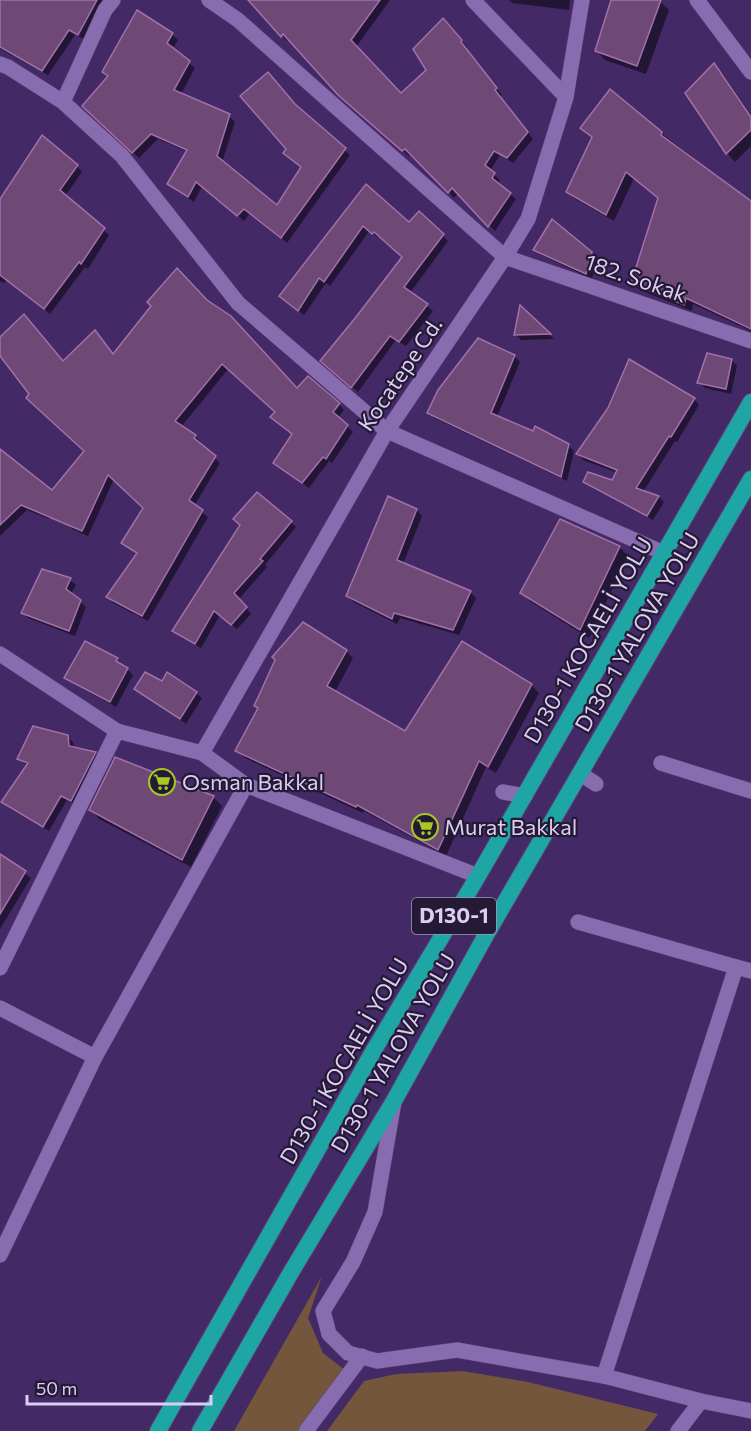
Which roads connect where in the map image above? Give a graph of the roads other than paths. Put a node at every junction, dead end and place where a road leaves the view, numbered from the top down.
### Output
1 (113, 0) edge
2 (209, 0) edge
3 (473, 0) edge
4 (582, 0) edge
5 (697, 0) edge
6 (0, 64) edge
7 (751, 72) edge
8 (566, 97) junction
9 (63, 102) junction
10 (506, 257) junction
11 (751, 341) edge
12 (751, 402) edge
13 (387, 431) junction
14 (751, 479) edge
15 (664, 553) junction
16 (0, 654) edge
17 (117, 731) junction
18 (202, 753) junction
19 (661, 763) dead end
20 (581, 774) junction
21 (596, 784) dead end
22 (246, 785) junction
23 (751, 791) edge
24 (503, 792) dead end
25 (525, 795) junction
26 (478, 876) junction
27 (578, 922) dead end
28 (736, 967) junction
29 (0, 968) edge
30 (751, 971) edge
31 (0, 1008) edge
32 (95, 1057) junction
33 (395, 1100) junction
34 (0, 1255) edge
35 (362, 1356) junction
36 (604, 1376) junction
37 (701, 1401) junction
38 (751, 1411) edge
39 (158, 1431) edge
40 (200, 1431) edge
41 (306, 1431) edge
42 (678, 1431) edge

1 - 9 street
2 - 10 street
3 - 8 street
4 - 8 street, Kocatepe Cd.
5 - 7 street
6 - 9 street
8 - 10 street, Kocatepe Cd.
9 - 13 street
10 - 11 street, 182. Sokak
10 - 13 street, Kocatepe Cd.
12 - 15 highway, D130-1 KOCAELİ YOLU / D130-1
13 - 15 street
13 - 18 street, Kocatepe Cd.
14 - 20 highway, D130-1 YALOVA YOLU / D130-1
15 - 25 highway, D130-1 KOCAELİ YOLU / D130-1
16 - 17 street
17 - 18 street
17 - 29 street
18 - 22 street
19 - 23 street
20 - 21 street
20 - 33 highway, D130-1 YALOVA YOLU / D130-1
22 - 26 street
22 - 32 street
24 - 25 street
25 - 26 highway, D130-1 KOCAELİ YOLU / D130-1
26 - 39 highway, D130-1 KOCAELİ YOLU / D130-1
27 - 28 street
28 - 30 street
28 - 36 street
31 - 32 street
32 - 34 street
33 - 35 street
33 - 40 highway, D130-1 YALOVA YOLU / D130-1
35 - 36 street
35 - 41 street
36 - 37 street
37 - 38 street
37 - 42 street

